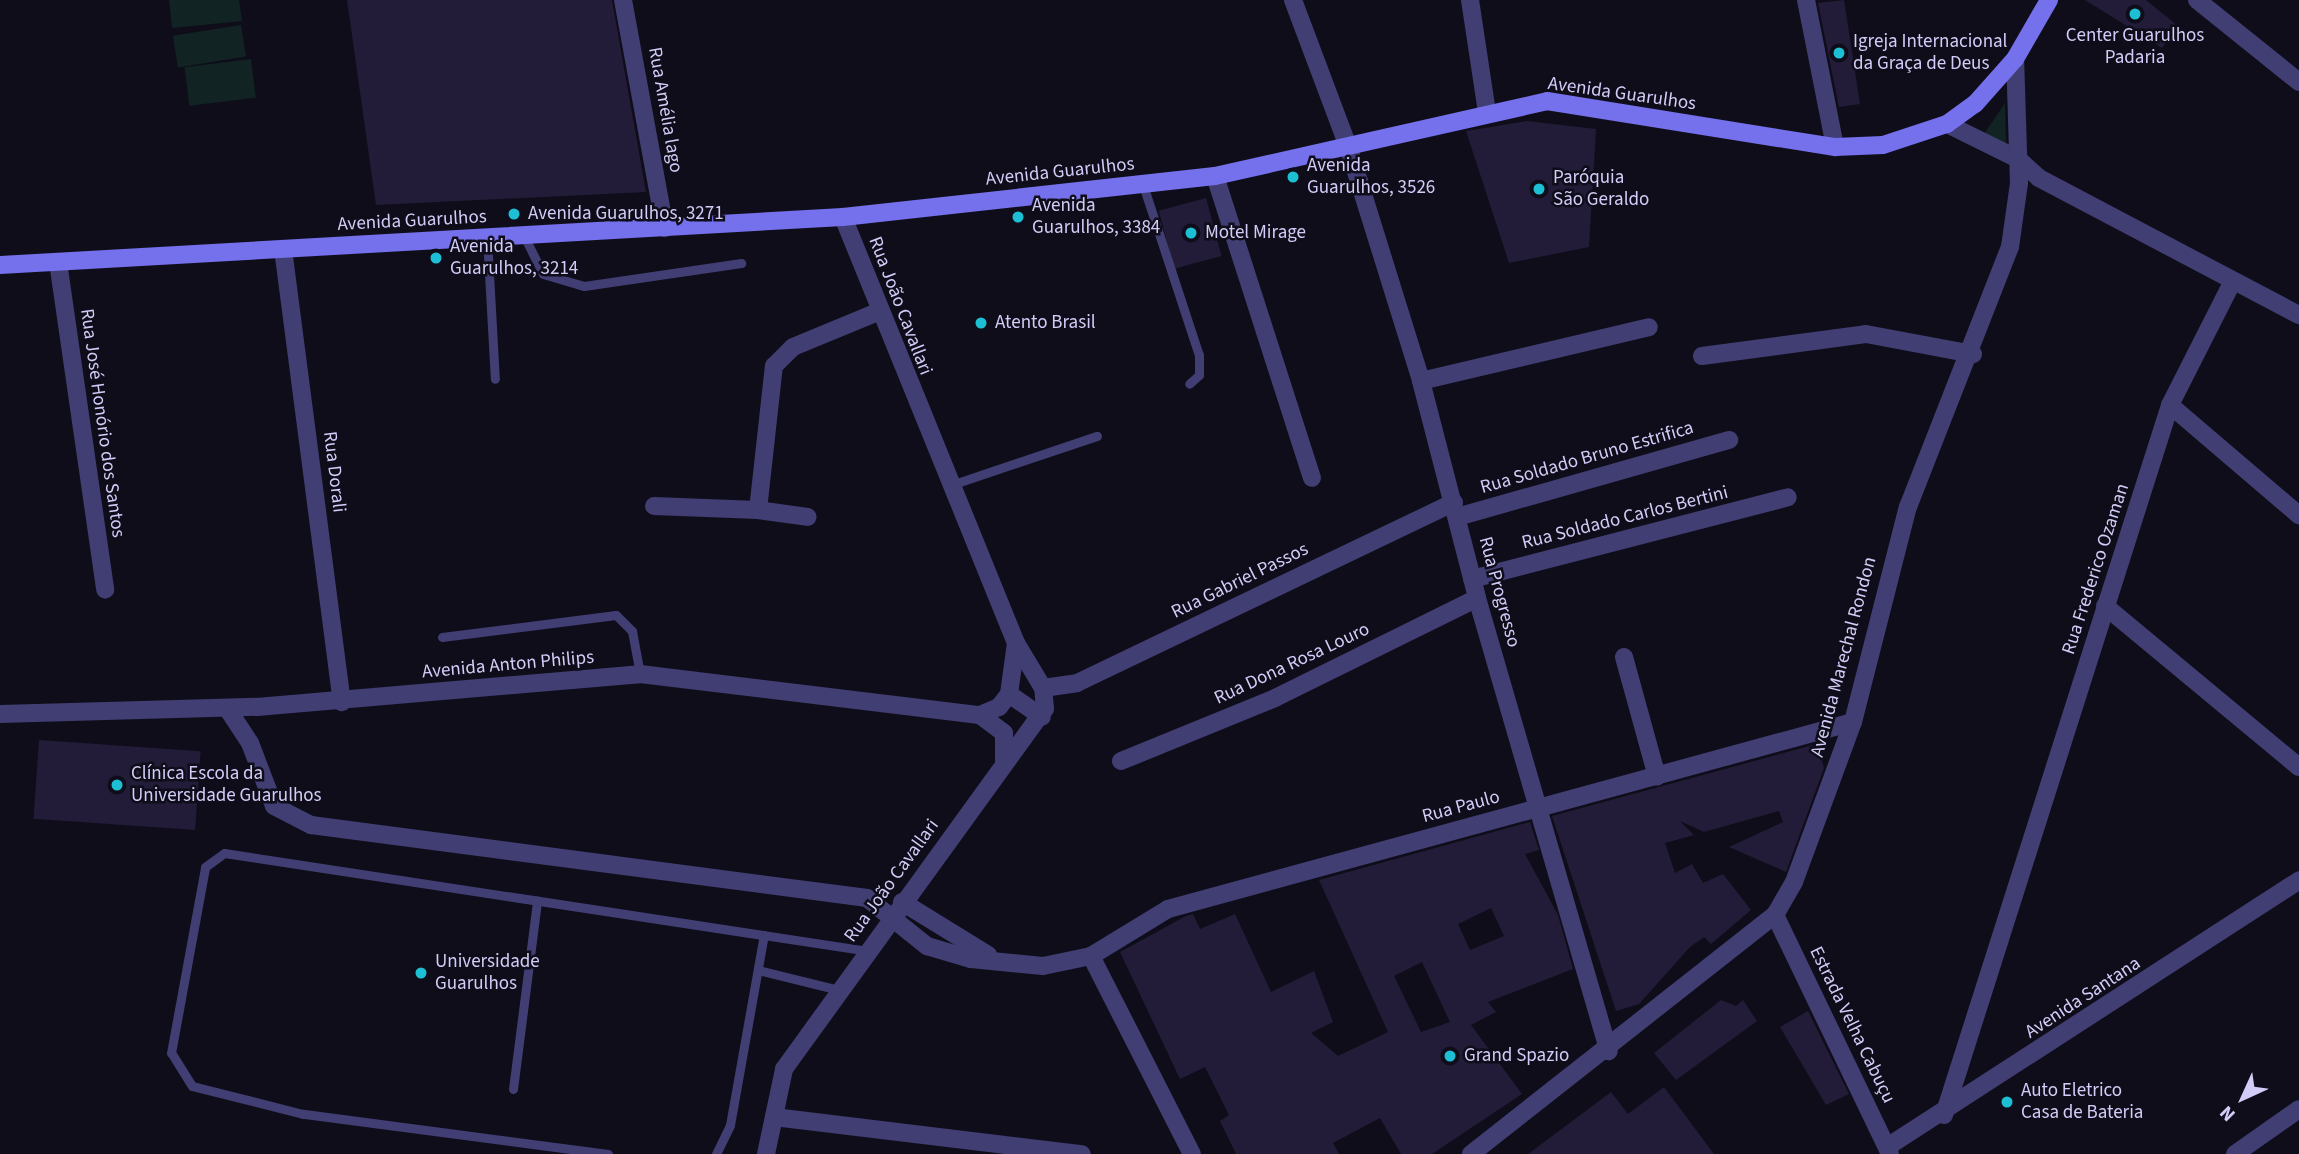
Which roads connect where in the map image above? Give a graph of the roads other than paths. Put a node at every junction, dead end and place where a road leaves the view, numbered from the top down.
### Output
1 (624, 0) edge
2 (1293, 0) edge
3 (1470, 0) edge
4 (1806, 0) edge
5 (2049, 0) edge
6 (2197, 0) edge
7 (2015, 59) junction
8 (2299, 82) edge
9 (1487, 112) junction
10 (1947, 124) junction
11 (1348, 146) junction
12 (1835, 147) junction
13 (2018, 159) junction
14 (1215, 176) junction
15 (1143, 185) junction
16 (842, 217) junction
17 (665, 228) junction
18 (524, 236) junction
19 (487, 239) junction
20 (283, 248) junction
21 (58, 262) junction
22 (741, 263) dead end
23 (0, 265) edge
24 (2233, 281) junction
25 (878, 312) junction
26 (2299, 315) edge
27 (1649, 327) dead end
28 (1973, 354) junction
29 (1702, 356) dead end
30 (495, 379) dead end
31 (1421, 381) junction
32 (1189, 384) dead end
33 (2170, 405) junction
34 (1097, 436) dead end
35 (1729, 440) dead end
36 (1312, 478) dead end
37 (949, 485) junction
38 (1788, 497) dead end
39 (654, 506) dead end
40 (758, 510) junction
41 (1455, 510) junction
42 (2299, 515) edge
43 (808, 517) dead end
44 (1472, 579) junction
45 (104, 590) dead end
46 (1477, 598) junction
47 (2105, 607) junction
48 (442, 637) dead end
49 (1016, 643) junction
50 (1624, 657) dead end
51 (639, 674) junction
52 (1042, 688) junction
53 (1009, 694) junction
54 (342, 702) junction
55 (257, 707) junction
56 (227, 708) junction
57 (0, 714) edge
58 (980, 715) junction
59 (1042, 717) junction
60 (1853, 722) junction
61 (250, 743) junction
62 (1004, 760) junction
63 (1121, 761) dead end
64 (2299, 767) edge
65 (1657, 777) junction
66 (1539, 808) junction
67 (2299, 880) edge
68 (537, 901) junction
69 (902, 902) junction
70 (1775, 915) junction
71 (890, 920) junction
72 (764, 935) junction
73 (868, 951) junction
74 (1091, 956) junction
75 (999, 960) junction
76 (758, 970) junction
77 (839, 990) junction
78 (1609, 1051) junction
79 (513, 1089) dead end
80 (2299, 1109) edge
81 (1944, 1115) junction
82 (774, 1117) junction
83 (1888, 1150) edge
84 (608, 1154) edge
85 (716, 1154) edge
86 (766, 1154) edge
87 (1082, 1154) edge
88 (1192, 1154) edge
89 (1471, 1154) edge
90 (2235, 1154) edge

1 - 17 street, Rua Amélia lago
2 - 11 street, Rua Progresso
3 - 9 street
4 - 12 street
5 - 7 main road, Avenida Guarulhos
6 - 8 street
7 - 10 main road, Avenida Guarulhos
7 - 13 street, Avenida Marechal Rondon
9 - 11 main road, Avenida Guarulhos
9 - 12 main road, Avenida Guarulhos
10 - 12 main road, Avenida Guarulhos
10 - 13 street
11 - 14 main road, Avenida Guarulhos
11 - 31 street, Rua Progresso
13 - 24 street
13 - 28 street, Avenida Marechal Rondon
14 - 15 main road, Avenida Guarulhos
14 - 36 street
15 - 16 main road, Avenida Guarulhos
15 - 32 lane
16 - 17 main road, Avenida Guarulhos
16 - 25 street, Rua João Cavallari
17 - 18 main road, Avenida Guarulhos
18 - 19 main road, Avenida Guarulhos
18 - 22 lane
19 - 20 main road, Avenida Guarulhos
19 - 30 lane
20 - 21 main road, Avenida Guarulhos
20 - 54 street, Rua Dorali
21 - 23 main road, Avenida Guarulhos
21 - 45 street, Rua José Honório dos Santos
24 - 26 street
24 - 33 street, Rua Frederico Ozaman
25 - 37 street, Rua João Cavallari
25 - 40 street
27 - 31 street
28 - 29 street
28 - 60 street, Avenida Marechal Rondon
31 - 41 street, Rua Progresso
33 - 42 street
33 - 47 street, Rua Frederico Ozaman
34 - 37 lane
35 - 41 street, Rua Soldado Bruno Estrifica
37 - 49 street, Rua João Cavallari
38 - 44 street, Rua Soldado Carlos Bertini
39 - 40 street
40 - 43 street
41 - 44 street, Rua Progresso
41 - 52 street, Rua Gabriel Passos
44 - 46 street, Rua Progresso
46 - 63 street, Rua Dona Rosa Louro
46 - 66 street, Rua Progresso
47 - 64 street
47 - 81 street, Rua Frederico Ozaman
48 - 51 lane
49 - 52 street, Rua João Cavallari
49 - 53 street
50 - 65 street
51 - 54 street, Avenida Anton Philips
51 - 58 street, Avenida Anton Philips
52 - 59 street
53 - 58 street
53 - 59 street
54 - 55 street, Avenida Anton Philips
55 - 56 street, Avenida Anton Philips
55 - 61 street
56 - 57 street, Avenida Anton Philips
56 - 61 street, Rua Paulo
58 - 62 street
59 - 62 street, Rua João Cavallari
60 - 65 street, Rua Paulo
60 - 70 street, Avenida Marechal Rondon
61 - 71 street, Rua Paulo
62 - 69 street, Rua João Cavallari
65 - 66 street, Rua Paulo
66 - 74 street, Rua Paulo
66 - 78 street, Rua Progresso
67 - 81 street, Avenida Santana
68 - 72 lane
68 - 79 lane
68 - 84 lane
69 - 71 street, Rua João Cavallari
69 - 75 street
70 - 78 street, Avenida Marechal Rondon
70 - 83 street, Estrada Velha Cabuçu
71 - 73 street, Rua João Cavallari
71 - 75 street, Rua Paulo
72 - 73 lane
72 - 76 lane
73 - 77 street, Rua João Cavallari
74 - 75 street, Rua Paulo
74 - 88 street
76 - 77 lane
76 - 85 lane
77 - 82 street, Rua João Cavallari
78 - 89 street, Avenida Marechal Rondon
80 - 90 street
81 - 83 street, Avenida Santana
82 - 86 street, Rua João Cavallari
82 - 87 street

